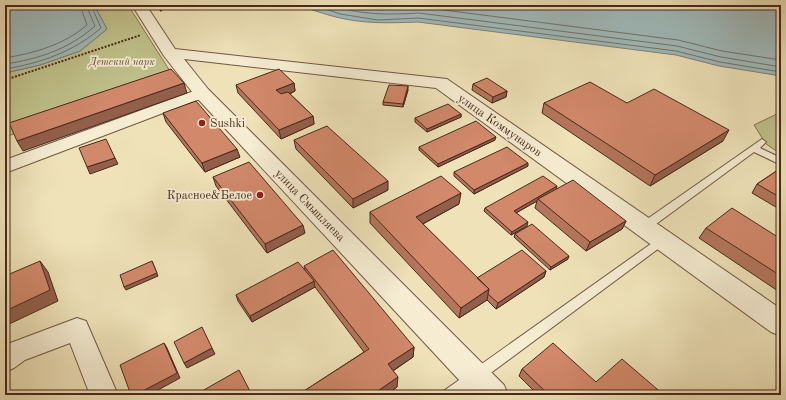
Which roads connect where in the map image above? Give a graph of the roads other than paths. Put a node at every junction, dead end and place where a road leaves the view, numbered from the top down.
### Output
1 (138, 5) edge
2 (170, 53) junction
3 (202, 93) junction
4 (762, 142) dead end
5 (754, 148) junction
6 (781, 162) edge
7 (5, 168) edge
8 (644, 227) junction
9 (662, 240) junction
10 (781, 324) edge
11 (5, 360) edge
12 (475, 376) junction
13 (104, 395) edge
14 (450, 395) edge
15 (493, 395) edge

1 - 2 street, улица Смышляева
2 - 3 street, улица Смышляева
2 - 8 street, улица Коммунаров
3 - 7 street
3 - 12 street, улица Смышляева
4 - 5 lane
5 - 6 lane
5 - 8 lane
8 - 9 street, улица Коммунаров
9 - 10 street, улица Коммунаров
9 - 12 lane
11 - 13 street
12 - 14 lane
12 - 15 street, улица Смышляева

